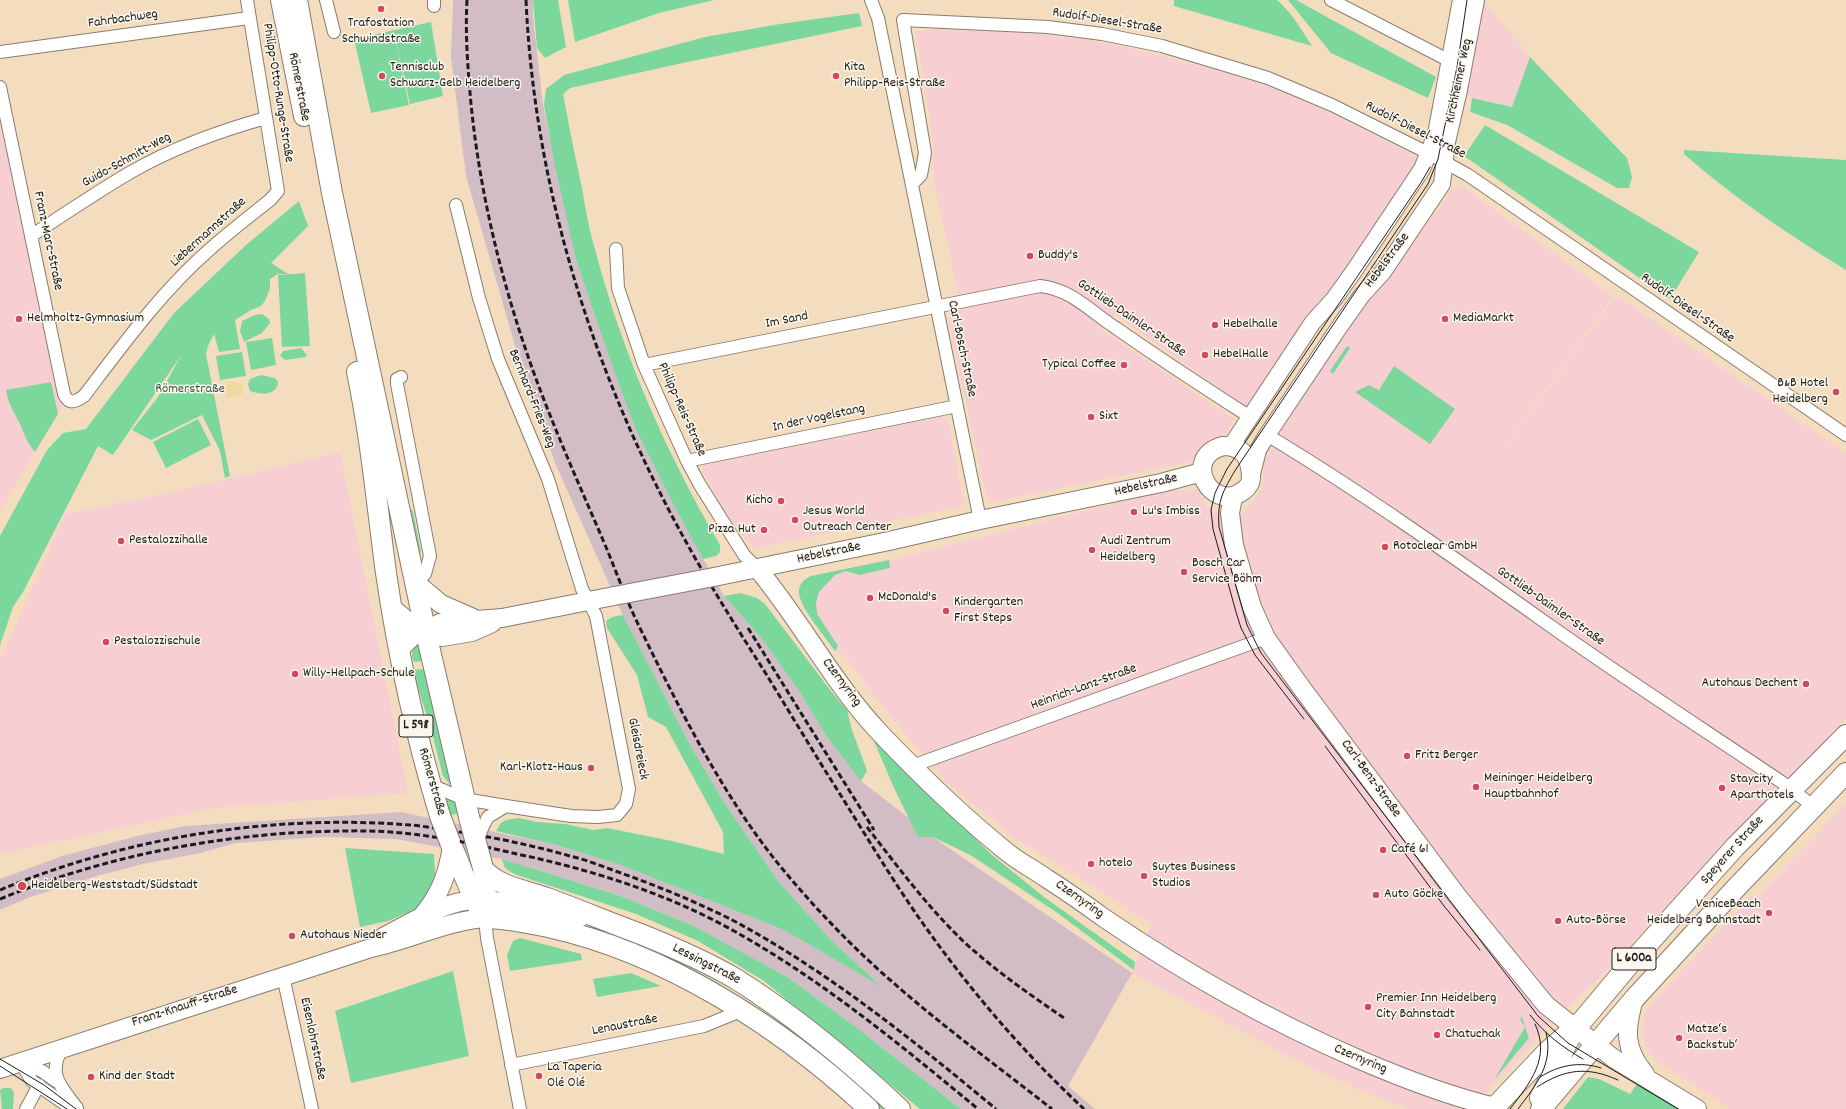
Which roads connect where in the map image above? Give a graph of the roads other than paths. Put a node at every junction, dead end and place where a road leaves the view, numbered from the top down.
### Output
1 (247, 0) edge
2 (281, 0) edge
3 (297, 0) edge
4 (326, 0) edge
5 (871, 0) edge
6 (1331, 0) edge
7 (1461, 0) edge
8 (1476, 0) edge
9 (250, 18) junction
10 (334, 32) dead end
11 (0, 52) edge
12 (1450, 61) junction
13 (0, 87) edge
14 (266, 118) junction
15 (1428, 153) junction
16 (1445, 163) junction
17 (912, 184) junction
18 (278, 191) joint
19 (456, 205) dead end
20 (31, 236) junction
21 (616, 248) dead end
22 (937, 308) junction
23 (644, 364) junction
24 (401, 377) dead end
25 (66, 400) joint
26 (957, 406) junction
27 (1250, 417) junction
28 (1267, 435) junction
29 (1846, 435) edge
30 (1231, 446) junction
31 (687, 461) junction
32 (1202, 472) junction
33 (1251, 480) junction
34 (1233, 497) junction
35 (980, 520) junction
36 (757, 568) junction
37 (416, 583) junction
38 (587, 601) junction
39 (392, 608) junction
40 (502, 618) junction
41 (478, 619) junction
42 (425, 629) junction
43 (1266, 638) junction
44 (399, 650) junction
45 (1846, 735) edge
46 (912, 766) junction
47 (1846, 773) edge
48 (431, 785) junction
49 (1791, 790) junction
50 (464, 799) junction
51 (506, 806) junction
52 (1814, 806) junction
53 (477, 823) junction
54 (454, 867) junction
55 (483, 868) junction
56 (483, 907) junction
57 (423, 916) junction
58 (609, 923) junction
59 (371, 948) junction
60 (283, 976) junction
61 (766, 999) junction
62 (1634, 999) junction
63 (743, 1010) junction
64 (1574, 1028) junction
65 (1594, 1044) junction
66 (62, 1048) junction
67 (20, 1062) junction
68 (511, 1065) junction
69 (0, 1069) edge
70 (1648, 1078) junction
71 (56, 1081) junction
72 (39, 1085) junction
73 (1494, 1108) edge
74 (26, 1109) edge
75 (72, 1109) edge
76 (78, 1109) edge
77 (312, 1109) edge
78 (520, 1109) edge
79 (869, 1109) edge
80 (900, 1109) edge
81 (1536, 1109) edge
82 (1541, 1109) edge
83 (1697, 1109) edge

1 - 9 street, Philipp-Otto-Runge-Straße
2 - 39 main road, Römerstraße
3 - 37 main road, Römerstraße
4 - 10 street
5 - 17 street, Carl-Bosch-Straße
6 - 12 street, Kirchheimer Weg
7 - 12 street, Kirchheimer Weg
8 - 16 street, Kirchheimer Weg
9 - 11 street, Fahrbachweg
9 - 14 street, Philipp-Otto-Runge-Straße
12 - 15 street, Kirchheimer Weg
13 - 20 street, Franz-Marc-Straße
14 - 18 street, Philipp-Otto-Runge-Straße
14 - 20 street, Guido-Schmitt-Weg
15 - 16 street, Rudolf-Diesel-Straße
15 - 17 street, Rudolf-Diesel-Straße
15 - 27 street, Hebelstraße
16 - 28 street, Hebelstraße
16 - 29 street, Rudolf-Diesel-Straße
17 - 22 street, Carl-Bosch-Straße
18 - 25 street, Liebermannstraße
19 - 38 street, Bernhard-Fries-Weg
20 - 25 street, Franz-Marc-Straße
21 - 23 street, Philipp-Reis-Straße
22 - 23 street, Im Sand
22 - 26 street, Carl-Bosch-Straße
22 - 27 street, Gottlieb-Daimler-Straße
23 - 31 street, Philipp-Reis-Straße
24 - 37 street
26 - 31 street, In der Vogelstang
26 - 35 street, Carl-Bosch-Straße
27 - 30 street, Hebelstraße
28 - 33 street, Hebelstraße
28 - 49 street, Gottlieb-Daimler-Straße
30 - 32 main road
30 - 33 main road
31 - 36 street, Philipp-Reis-Straße
32 - 34 main road
32 - 35 main road, Hebelstraße
33 - 34 main road, Hebelstraße
34 - 43 main road, Carl-Benz-Straße
35 - 36 main road, Hebelstraße
36 - 38 main road, Hebelstraße, bridge
36 - 46 main road, Czernyring
37 - 41 main road
37 - 42 main road, Römerstraße
38 - 40 main road, Hebelstraße
38 - 51 street, Gleisdreieck
39 - 42 main road, Hebelstraße
39 - 44 main road, Römerstraße
40 - 41 main road, Hebelstraße
40 - 42 main road, Hebelstraße
41 - 42 main road, Hebelstraße
42 - 44 main road, Hebelstraße
42 - 50 main road, Römerstraße
43 - 46 street, Heinrich-Lanz-Straße
43 - 64 main road, Carl-Benz-Straße
44 - 48 main road, Römerstraße / L 598
45 - 49 main road, Speyerer Straße / L 600a
46 - 73 main road, Czernyring
47 - 52 main road, Speyerer Straße / L 600a
48 - 50 street, Gleisdreieck
48 - 54 main road, Römerstraße / L 598, bridge
49 - 52 street, Gottlieb-Daimler-Straße
49 - 64 main road, Speyerer Straße / L 600a
50 - 51 street, Gleisdreieck
50 - 53 main road, Römerstraße
51 - 53 street
52 - 62 main road, Speyerer Straße / L 600a
53 - 55 main road, Römerstraße, bridge
54 - 56 main road, Römerstraße / L 598
54 - 57 main road
55 - 56 main road
55 - 58 main road
56 - 57 main road, Franz-Knauff-Straße
56 - 58 main road, Lessingstraße
56 - 59 main road, Franz-Knauff-Straße
56 - 63 main road, Lessingstraße
56 - 68 street, Römerstraße
57 - 59 main road, Franz-Knauff-Straße
58 - 61 main road, Lessingstraße
59 - 60 main road, Franz-Knauff-Straße
60 - 66 main road, Franz-Knauff-Straße
60 - 77 street, Eisenlohrstraße
61 - 63 main road
61 - 80 main road, Lessingstraße
62 - 65 main road, Speyerer Straße / L 600a
62 - 70 main road
63 - 68 street, Lenaustraße
63 - 79 main road, Lessingstraße
64 - 65 main road
64 - 73 main road, Speyerer Straße / L 600a
64 - 81 main road
65 - 70 main road
65 - 82 main road, Speyerer Straße / L 600a
66 - 67 main road, Franz-Knauff-Straße
66 - 71 street
67 - 69 main road, Franz-Knauff-Straße
67 - 71 street
67 - 72 street
68 - 78 street, Römerstraße
70 - 83 main road
71 - 76 street
72 - 74 street
72 - 75 street

